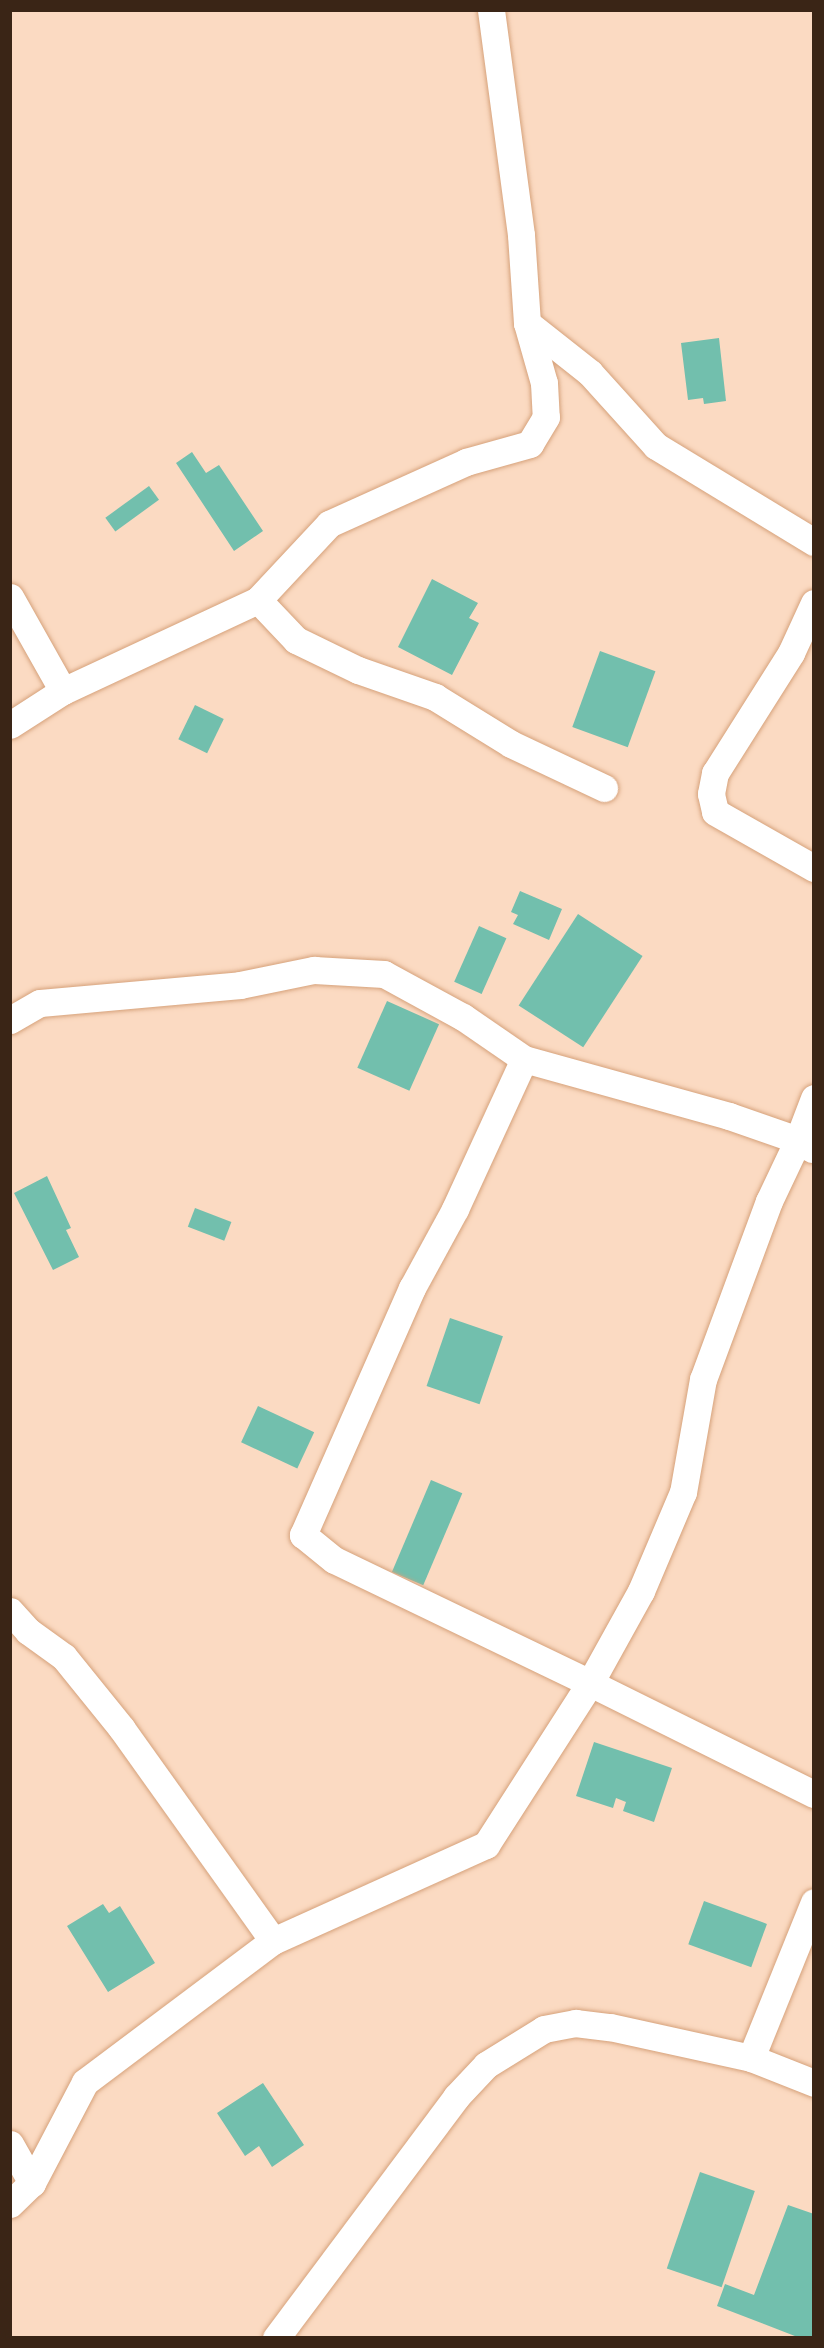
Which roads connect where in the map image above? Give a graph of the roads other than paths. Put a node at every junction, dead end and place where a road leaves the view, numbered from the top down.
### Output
1 (491, 10) edge
2 (527, 323) junction
3 (813, 542) edge
4 (10, 597) edge
5 (258, 600) junction
6 (813, 603) edge
7 (63, 691) junction
8 (10, 725) edge
9 (604, 788) dead end
10 (813, 868) edge
11 (10, 1020) edge
12 (524, 1059) junction
13 (813, 1098) edge
14 (806, 1145) edge
15 (10, 1611) edge
16 (590, 1683) junction
17 (813, 1794) edge
18 (813, 1902) edge
19 (273, 1941) junction
20 (752, 2058) junction
21 (813, 2083) edge
22 (10, 2144) edge
23 (32, 2183) junction
24 (10, 2204) edge
25 (276, 2337) edge

1 - 2 street
2 - 3 street
2 - 5 street
4 - 7 street
5 - 7 street
5 - 9 street
6 - 10 street
7 - 8 street
11 - 12 street
12 - 14 street
12 - 16 street
13 - 14 street
14 - 16 street
15 - 19 street
16 - 17 street
16 - 19 street
18 - 20 street
19 - 23 street
20 - 21 street
20 - 25 street
22 - 23 street
23 - 24 street

